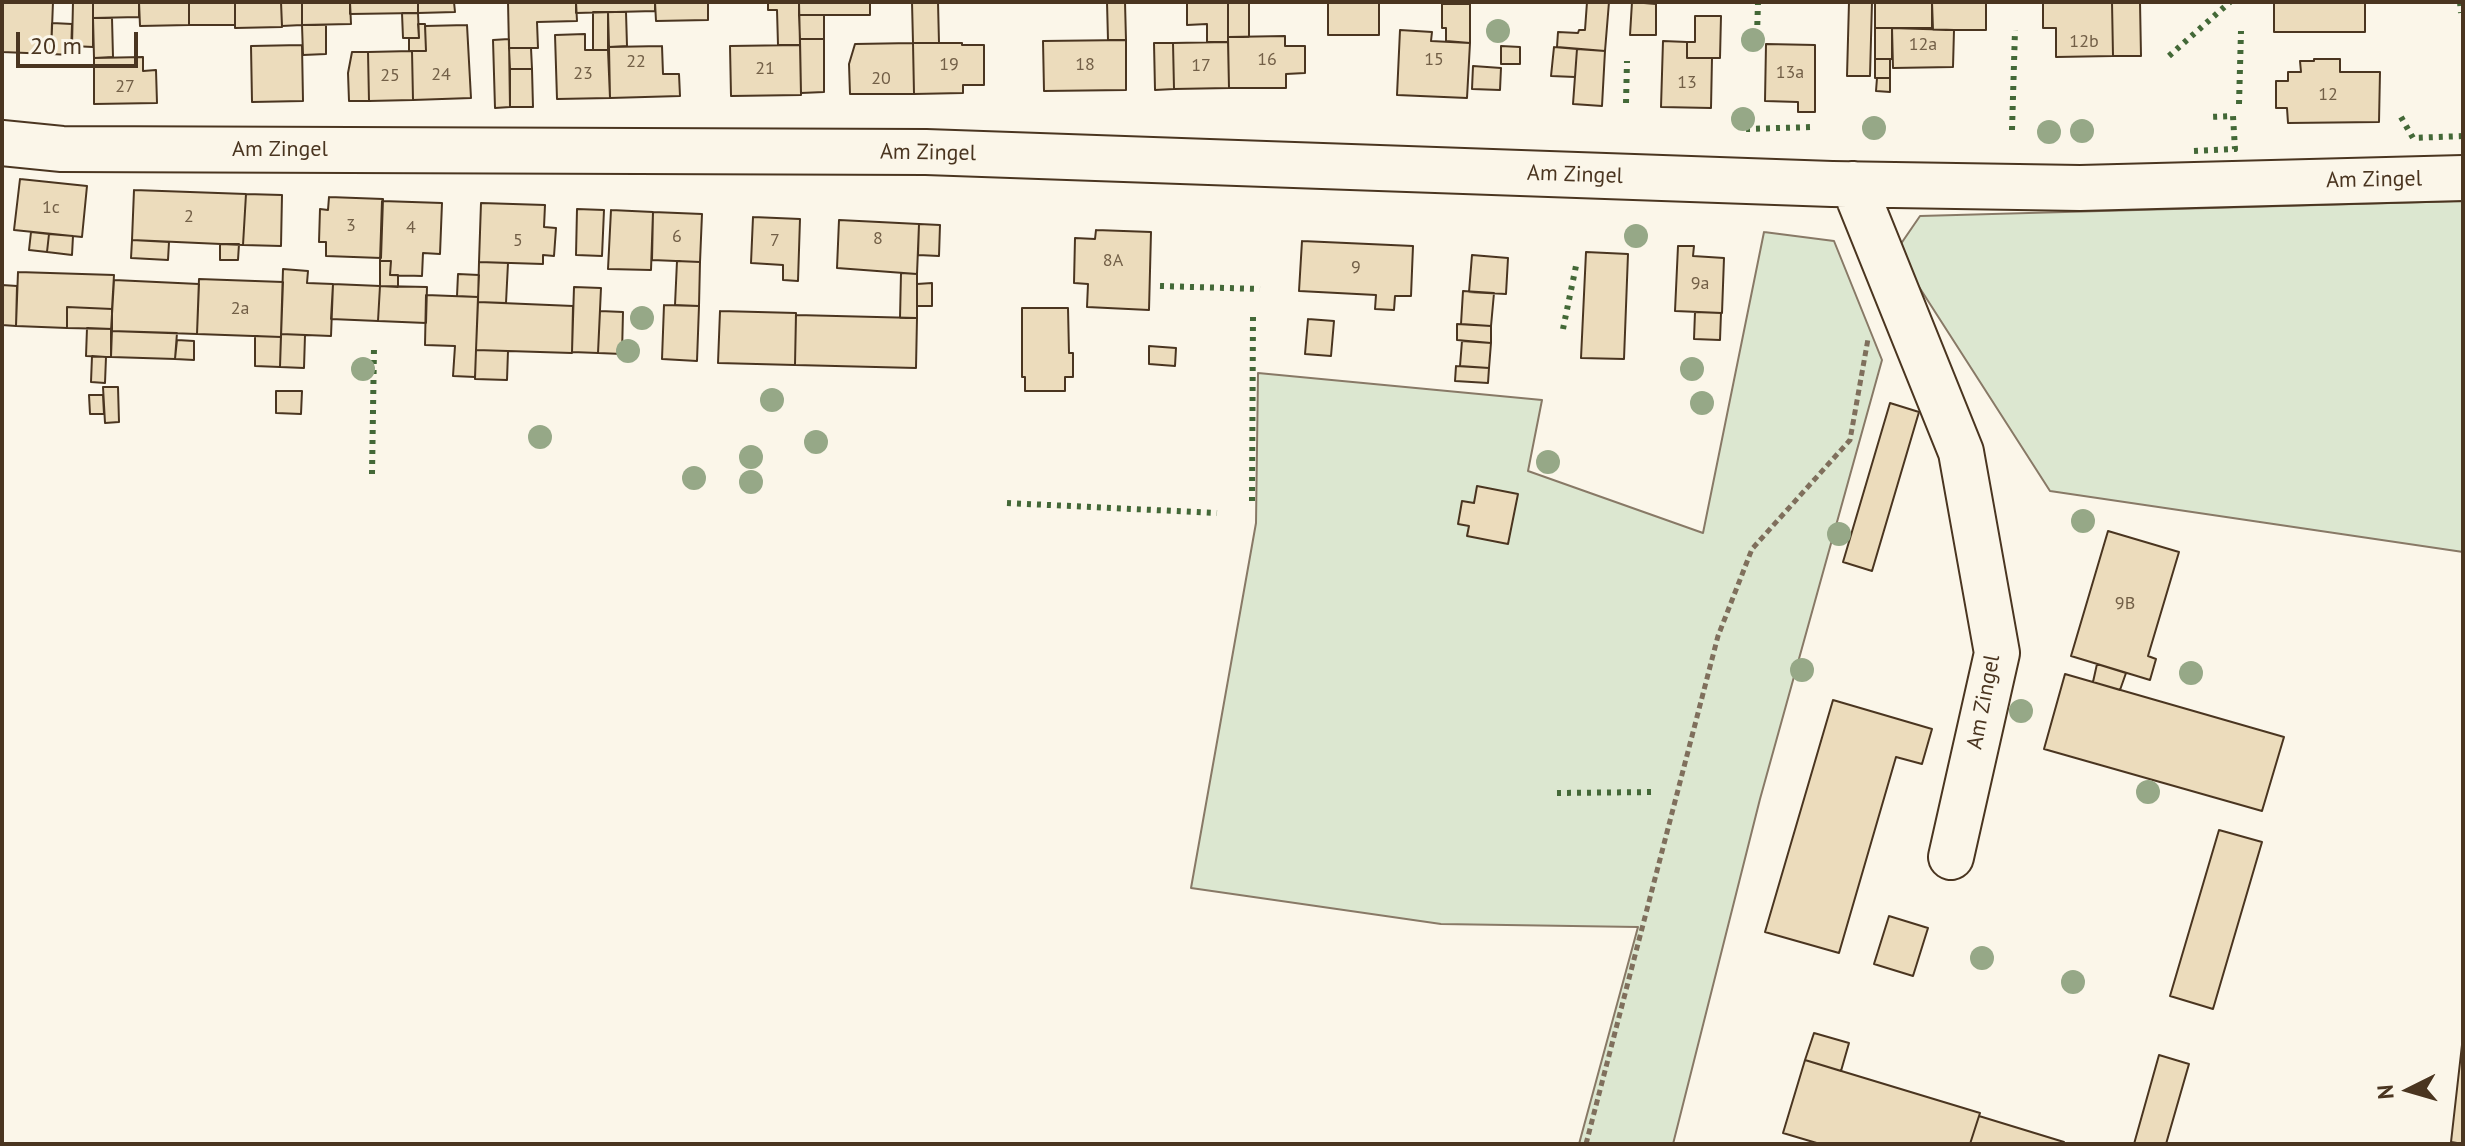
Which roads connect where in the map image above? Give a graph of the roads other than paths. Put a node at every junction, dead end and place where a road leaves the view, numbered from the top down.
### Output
1 (2, 143) edge
2 (2463, 178) edge
3 (1853, 184) junction
4 (1951, 857) dead end

1 - 3 street, Am Zingel
2 - 3 street, Am Zingel
3 - 4 street, Am Zingel

